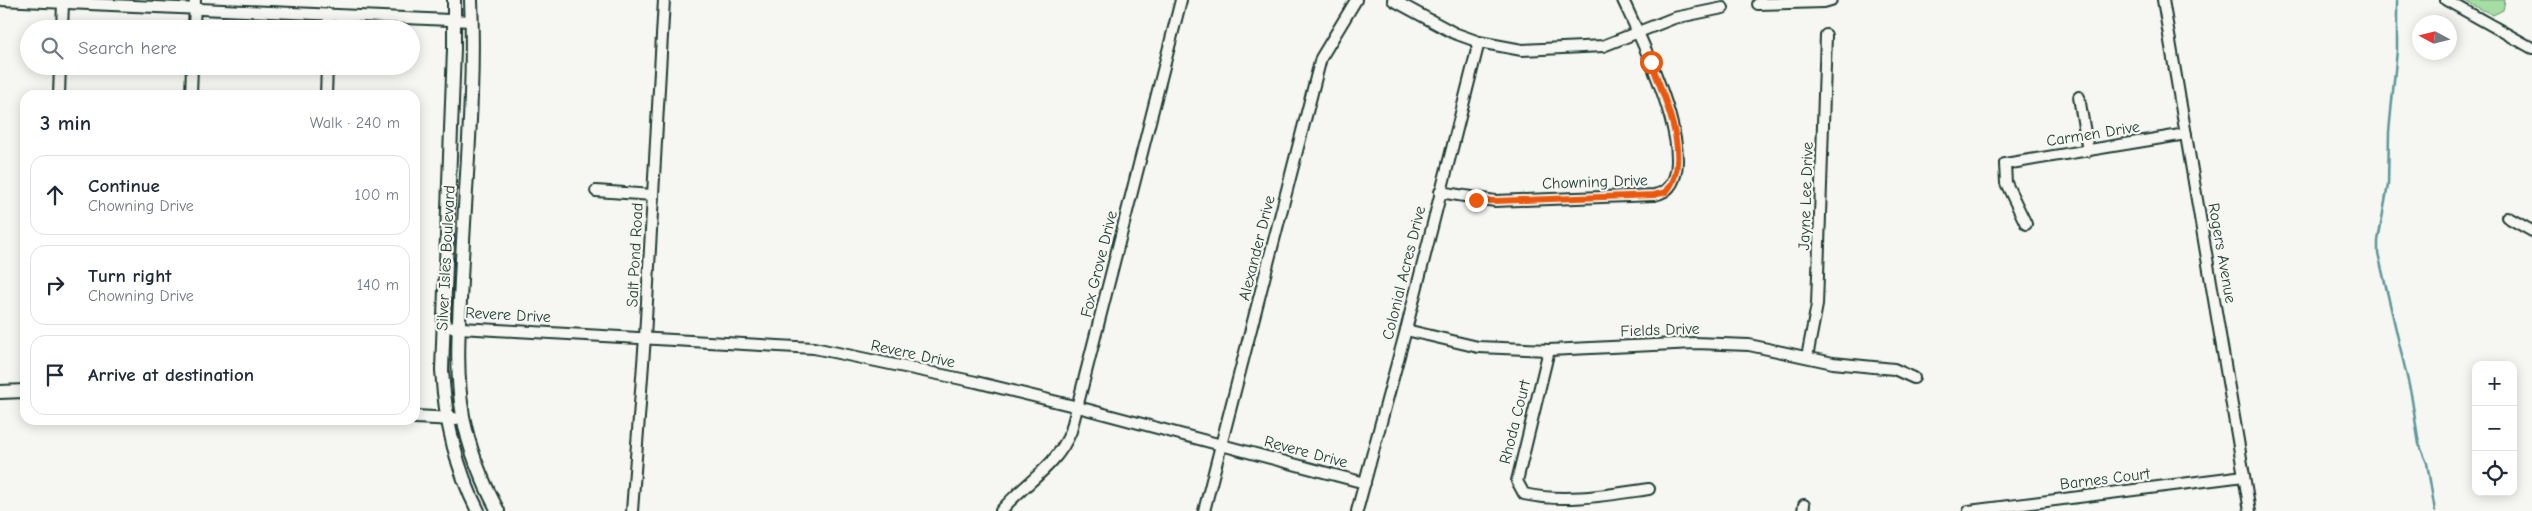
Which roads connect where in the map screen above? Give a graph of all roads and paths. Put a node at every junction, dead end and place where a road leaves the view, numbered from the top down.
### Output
1 (0, 0) edge
2 (454, 0) edge
3 (471, 0) edge
4 (664, 0) edge
5 (1181, 0) edge
6 (1356, 0) edge
7 (1393, 0) edge
8 (1624, 0) edge
9 (1831, 0) edge
10 (2163, 0) edge
11 (2446, 0) edge
12 (63, 3) junction
13 (194, 4) edge
14 (1758, 4) dead end
15 (1723, 8) dead end
16 (329, 14) junction
17 (62, 20) edge
18 (194, 20) edge
19 (329, 20) edge
20 (454, 20) junction
21 (472, 20) junction
22 (1638, 33) junction
23 (1826, 35) dead end
24 (1479, 42) junction
25 (2532, 48) edge
26 (60, 75) edge
27 (192, 75) edge
28 (327, 75) edge
29 (59, 90) edge
30 (191, 90) edge
31 (326, 90) edge
32 (2079, 97) dead end
33 (2186, 134) junction
34 (2088, 151) junction
35 (596, 192) dead end
36 (1440, 192) junction
37 (653, 195) junction
38 (2507, 217) dead end
39 (2026, 224) dead end
40 (2532, 231) edge
41 (443, 327) junction
42 (459, 328) junction
43 (1406, 330) junction
44 (645, 337) junction
45 (1549, 350) junction
46 (1807, 357) junction
47 (1914, 378) dead end
48 (20, 391) edge
49 (0, 392) edge
50 (1078, 407) junction
51 (420, 417) edge
52 (447, 419) junction
53 (464, 420) junction
54 (1222, 444) junction
55 (2244, 476) junction
56 (1365, 483) junction
57 (1650, 489) dead end
58 (478, 511) edge
59 (498, 511) edge
60 (632, 511) edge
61 (1001, 511) edge
62 (1204, 511) edge
63 (1357, 511) edge
64 (1969, 511) edge
65 (2250, 511) edge

1 - 12 street
2 - 20 street, Silver Isles Boulevard
3 - 21 street, Silver Isles Boulevard
4 - 37 street, Salt Pond Road
5 - 50 street, Fox Grove Drive
6 - 54 street, Alexander Drive
7 - 24 street
8 - 22 street, Chowning Drive
9 - 14 street
10 - 33 street, Rogers Avenue
11 - 25 street
12 - 13 street
12 - 17 street
13 - 16 street
13 - 18 street
15 - 22 street
16 - 19 street
16 - 20 street
20 - 21 street
20 - 41 street, Silver Isles Boulevard
21 - 42 street, Silver Isles Boulevard
22 - 24 street
22 - 36 street, Chowning Drive
23 - 46 street, Jayne Lee Drive
24 - 36 street, Colonial Acres Drive
26 - 29 street
27 - 30 street
28 - 31 street
32 - 34 street
33 - 34 street, Carmen Drive
33 - 55 street, Rogers Avenue
34 - 39 street, Carmen Drive
35 - 37 street
36 - 43 street, Colonial Acres Drive
37 - 44 street, Salt Pond Road
38 - 40 street
41 - 42 street, Revere Drive
41 - 52 street, Silver Isles Boulevard
42 - 44 street, Revere Drive
42 - 53 street, Silver Isles Boulevard
43 - 45 street, Fields Drive
43 - 56 street, Colonial Acres Drive
44 - 50 street, Revere Drive
44 - 60 street, Salt Pond Road
45 - 46 street, Fields Drive
45 - 57 street, Rhoda Court
46 - 47 street, Fields Drive
48 - 49 street
50 - 54 street, Revere Drive
50 - 61 street, Fox Grove Drive
51 - 52 street
52 - 53 street
52 - 58 street, Silver Isles Boulevard
53 - 59 street, Silver Isles Boulevard
54 - 56 street, Revere Drive
54 - 62 street, Alexander Drive
55 - 64 street, Barnes Court
55 - 65 street, Rogers Avenue
56 - 63 street, Colonial Acres Drive

